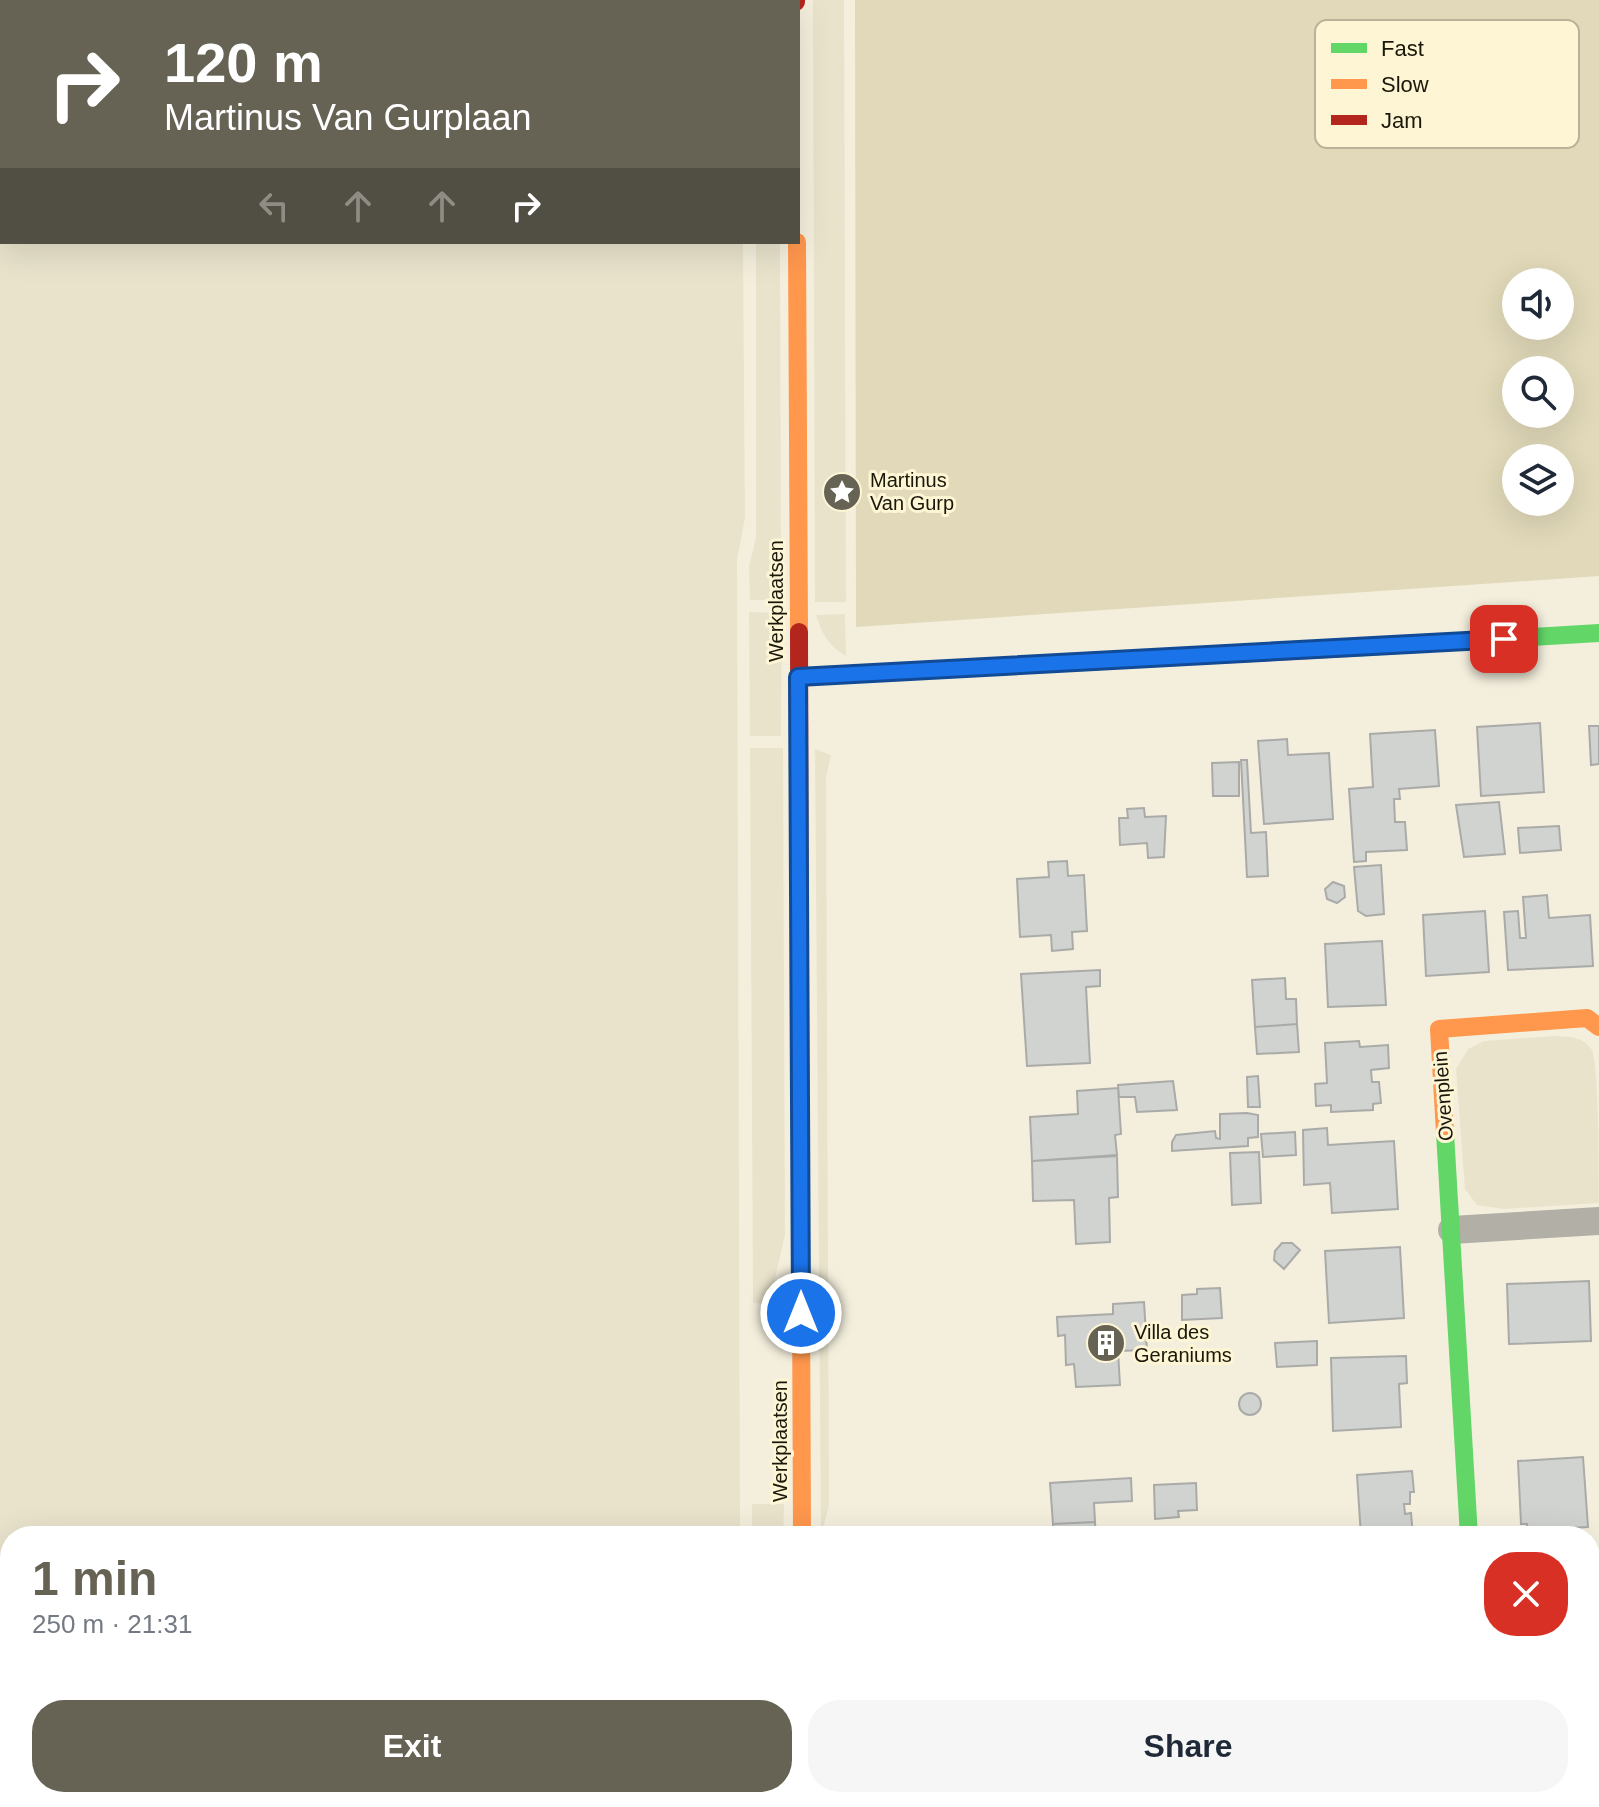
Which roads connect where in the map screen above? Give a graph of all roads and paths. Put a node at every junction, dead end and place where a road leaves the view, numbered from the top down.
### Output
1 (797, 244) edge
2 (1599, 633) edge
3 (798, 677) junction
4 (1599, 1027) edge
5 (1599, 1221) edge
6 (1452, 1230) junction
7 (802, 1526) edge
8 (1468, 1526) edge

1 - 3 street, Werkplaatsen
2 - 3 street
3 - 7 street, Werkplaatsen
4 - 6 street, Ovenplein
5 - 6 street
6 - 8 street, Ovenplein

